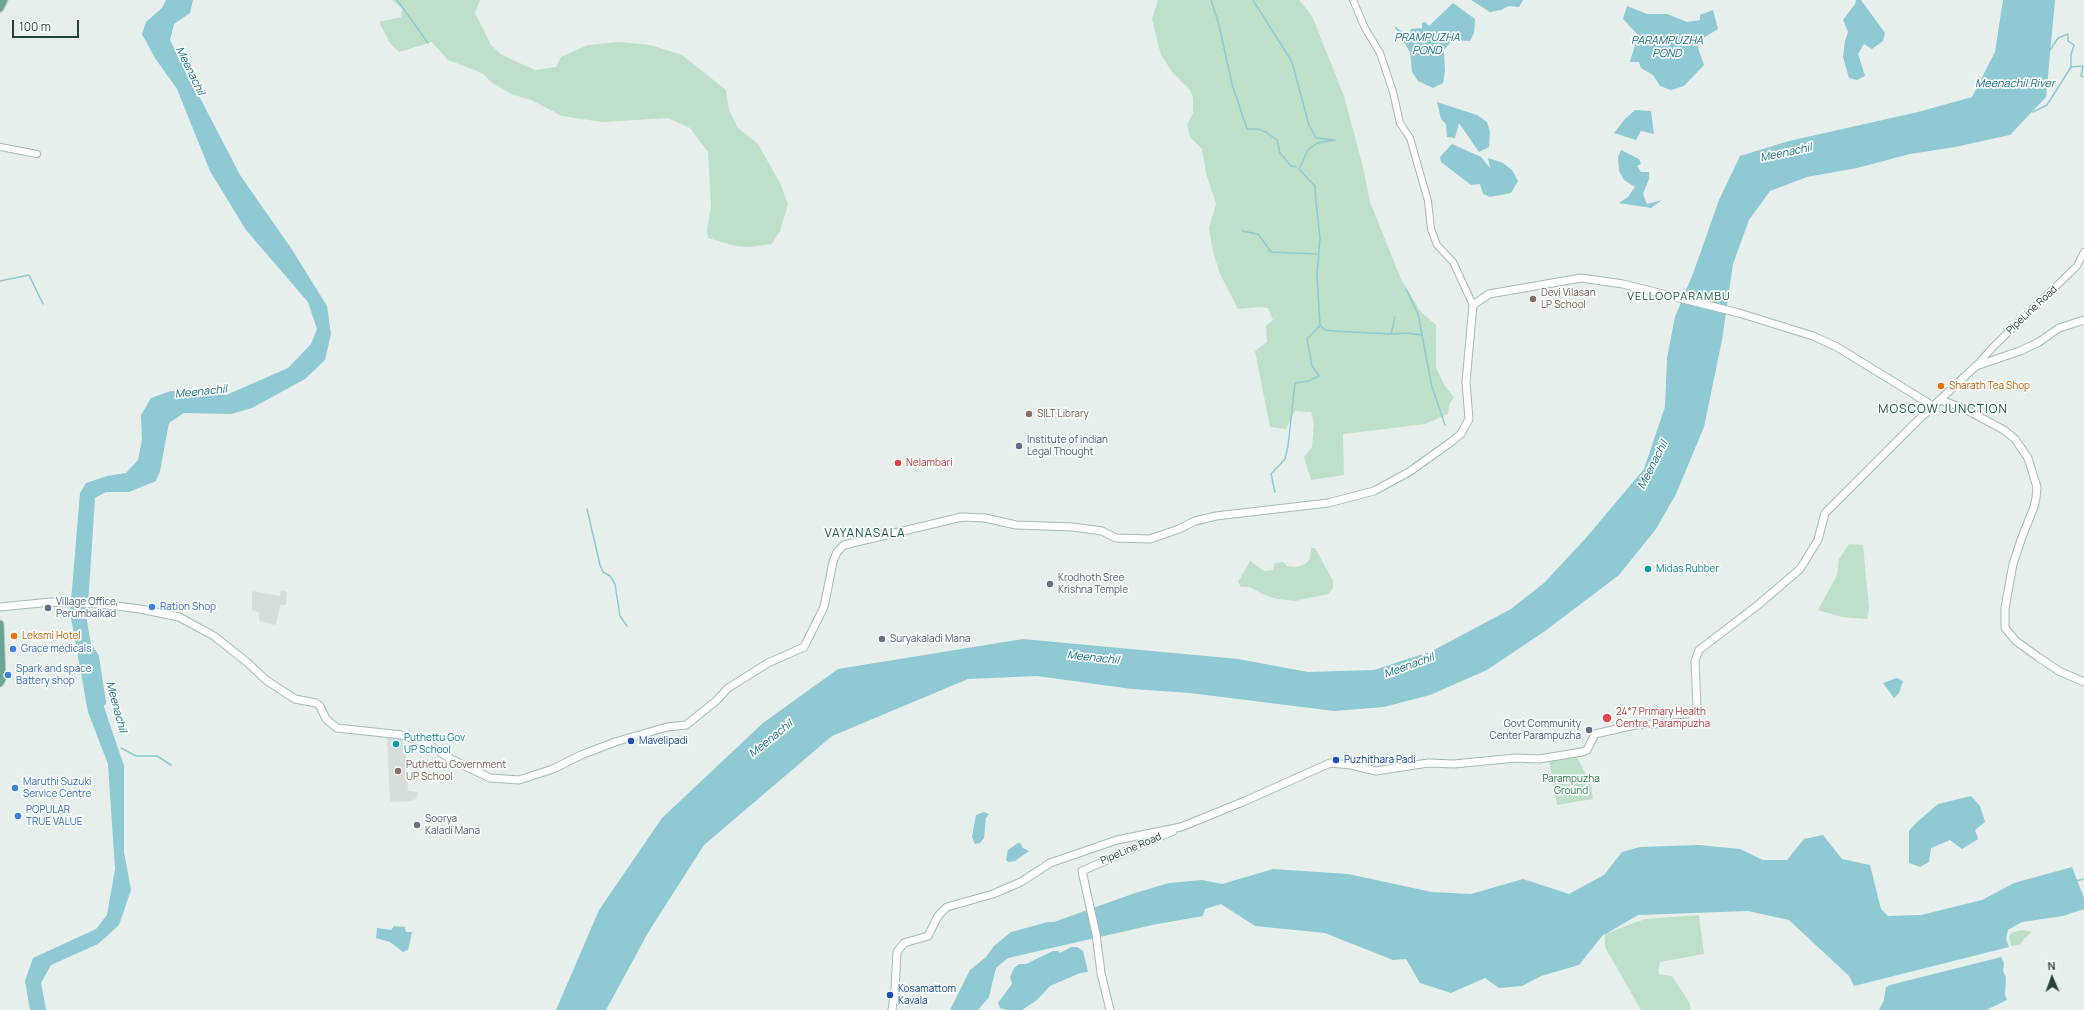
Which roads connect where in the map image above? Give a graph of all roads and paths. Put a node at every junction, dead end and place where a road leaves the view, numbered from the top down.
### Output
1 (4, 0) edge
2 (1353, 0) edge
3 (0, 8) edge
4 (0, 147) edge
5 (38, 154) dead end
6 (2084, 252) edge
7 (1473, 305) junction
8 (2084, 320) edge
9 (1976, 366) junction
10 (1940, 400) junction
11 (1933, 406) junction
12 (0, 607) edge
13 (0, 624) edge
14 (2084, 682) edge
15 (0, 683) edge
16 (1181, 827) junction
17 (892, 1010) edge
18 (1110, 1010) edge

1 - 3 main road
2 - 7 street
4 - 5 street
6 - 9 street, PipeLine Road
7 - 11 main road
7 - 12 main road
8 - 9 main road
9 - 10 main road
10 - 11 main road
10 - 14 main road
11 - 16 main road
13 - 15 main road
16 - 17 main road
16 - 18 main road, PipeLine Road

